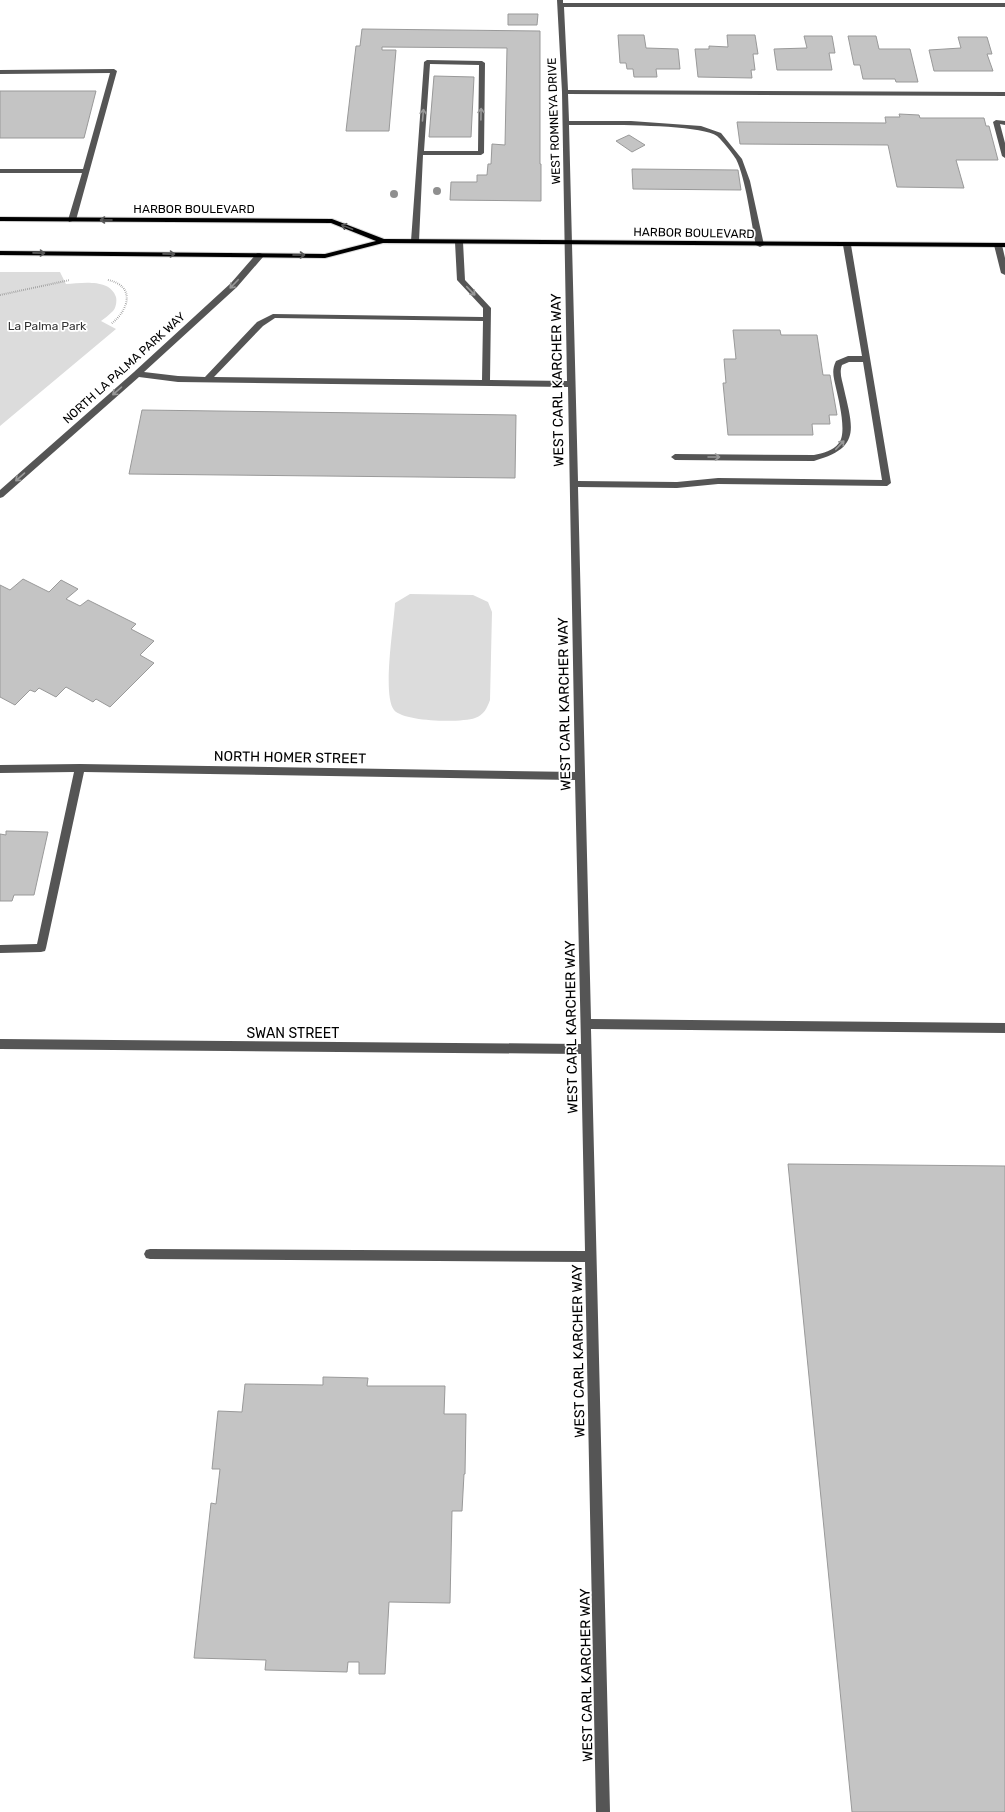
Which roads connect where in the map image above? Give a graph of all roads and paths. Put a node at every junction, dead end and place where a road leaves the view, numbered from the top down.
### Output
1 (560, 2) edge
2 (1005, 5) edge
3 (0, 72) edge
4 (565, 92) junction
5 (1005, 94) edge
6 (1005, 122) edge
7 (565, 123) junction
8 (420, 154) junction
9 (1005, 156) edge
10 (0, 171) edge
11 (86, 171) junction
12 (0, 219) edge
13 (72, 220) junction
14 (383, 241) junction
15 (414, 242) junction
16 (459, 242) junction
17 (568, 242) junction
18 (760, 245) junction
19 (847, 245) junction
20 (1001, 245) edge
21 (0, 253) edge
22 (260, 255) junction
23 (1005, 273) edge
24 (73, 279) dead end
25 (106, 280) dead end
26 (0, 295) edge
27 (487, 319) junction
28 (111, 324) dead end
29 (866, 359) junction
30 (137, 374) junction
31 (207, 379) junction
32 (486, 383) junction
33 (571, 384) junction
34 (675, 457) dead end
35 (573, 484) junction
36 (0, 495) edge
37 (80, 768) junction
38 (0, 769) edge
39 (580, 776) junction
40 (0, 949) edge
41 (585, 1024) junction
42 (1005, 1028) edge
43 (0, 1044) edge
44 (585, 1049) junction
45 (150, 1254) dead end
46 (590, 1258) junction
47 (603, 1812) edge

1 - 2 street
1 - 4 street, WEST ROMNEYA DRIVE
3 - 11 street
4 - 5 street
4 - 7 street, WEST ROMNEYA DRIVE
6 - 9 street
7 - 17 street, WEST ROMNEYA DRIVE
7 - 18 street
8 - 8 street
8 - 15 street
10 - 11 street
11 - 13 street
12 - 13 main road, HARBOR BOULEVARD
14 -> 13 main road, HARBOR BOULEVARD
14 - 15 main road, HARBOR BOULEVARD
22 -> 14 main road, HARBOR BOULEVARD
15 - 16 main road, HARBOR BOULEVARD
16 - 17 main road, HARBOR BOULEVARD
16 -> 27 street
17 - 18 main road, HARBOR BOULEVARD
17 - 33 street, WEST CARL KARCHER WAY
18 - 19 main road, HARBOR BOULEVARD
19 - 20 main road, HARBOR BOULEVARD
19 - 29 street
20 - 23 street
21 -> 22 main road, HARBOR BOULEVARD
22 -> 30 street, NORTH LA PALMA PARK WAY
24 - 26 path
25 - 28 path
27 - 31 street
27 - 32 street
34 -> 29 street
29 - 35 street
30 - 31 street
30 -> 36 street, NORTH LA PALMA PARK WAY
31 - 32 street
32 - 33 street
33 - 35 street, WEST CARL KARCHER WAY
35 - 39 street, WEST CARL KARCHER WAY
37 - 38 street, NORTH HOMER STREET
37 - 39 street, NORTH HOMER STREET
37 - 40 street
39 - 41 street, WEST CARL KARCHER WAY
41 - 42 street
41 - 44 street, WEST CARL KARCHER WAY
43 - 44 street, SWAN STREET
44 - 46 street, WEST CARL KARCHER WAY
45 - 46 street
46 - 47 street, WEST CARL KARCHER WAY

